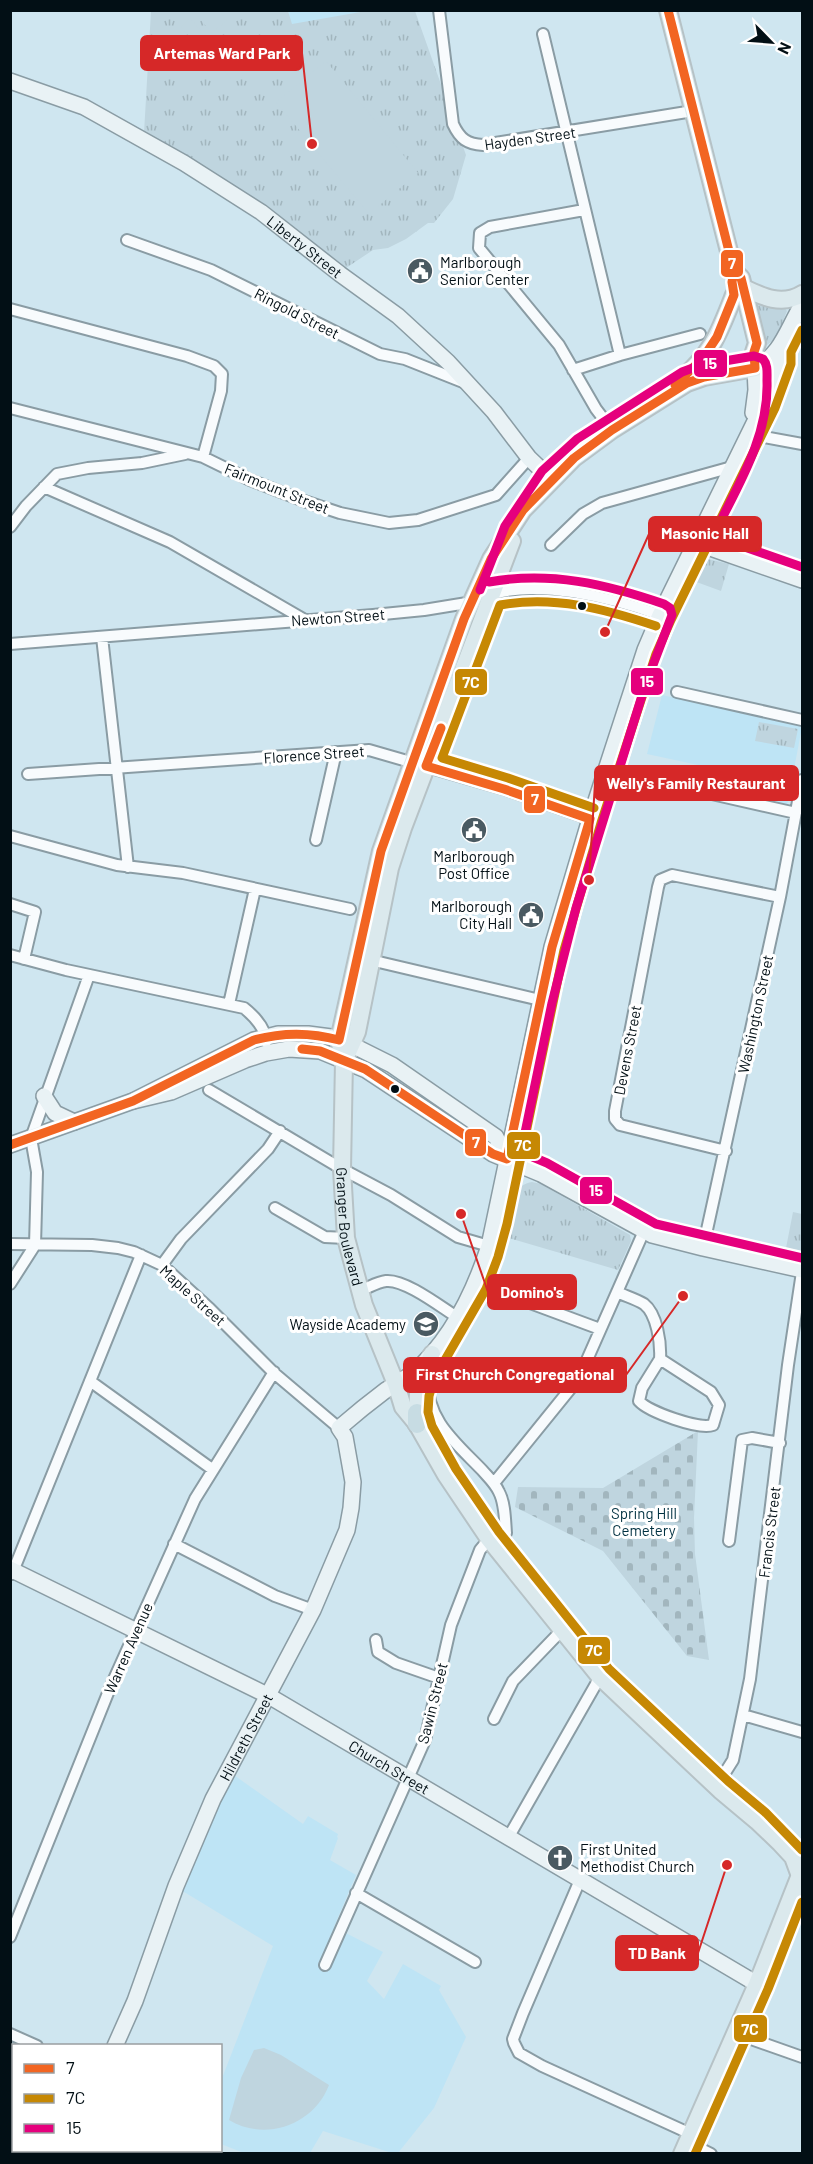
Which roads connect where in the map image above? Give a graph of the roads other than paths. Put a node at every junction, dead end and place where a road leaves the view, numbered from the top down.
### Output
1 (439, 10) edge
2 (668, 10) edge
3 (543, 34) dead end
4 (10, 81) edge
5 (693, 111) junction
6 (565, 133) junction
7 (584, 210) junction
8 (127, 240) dead end
9 (739, 291) junction
10 (802, 294) edge
11 (802, 305) edge
12 (10, 309) edge
13 (700, 334) dead end
14 (779, 349) junction
15 (620, 354) junction
16 (754, 360) junction
17 (573, 370) junction
18 (468, 384) junction
19 (660, 398) junction
20 (10, 408) edge
21 (612, 430) junction
22 (748, 434) junction
23 (802, 444) edge
24 (188, 453) junction
25 (203, 457) junction
26 (529, 458) junction
27 (732, 467) junction
28 (551, 479) junction
29 (44, 487) junction
30 (10, 527) edge
31 (696, 543) junction
32 (551, 545) dead end
33 (802, 580) edge
34 (490, 594) junction
35 (470, 603) junction
36 (660, 615) junction
37 (306, 620) junction
38 (102, 637) junction
39 (10, 644) edge
40 (677, 692) dead end
41 (802, 720) edge
42 (336, 752) junction
43 (419, 764) junction
44 (116, 768) junction
45 (28, 774) dead end
46 (802, 780) edge
47 (681, 787) dead end
48 (796, 813) junction
49 (590, 819) junction
50 (10, 836) edge
51 (316, 840) dead end
52 (128, 867) junction
53 (255, 889) junction
54 (780, 897) junction
55 (10, 904) edge
56 (350, 909) dead end
57 (14, 958) edge
58 (364, 958) junction
59 (89, 975) junction
60 (540, 1000) junction
61 (229, 1004) junction
62 (266, 1036) junction
63 (346, 1043) junction
64 (266, 1053) junction
65 (344, 1060) junction
66 (209, 1090) dead end
67 (44, 1096) junction
68 (133, 1101) junction
69 (74, 1122) junction
70 (280, 1131) junction
71 (31, 1138) junction
72 (10, 1144) edge
73 (726, 1151) junction
74 (507, 1159) junction
75 (342, 1169) junction
76 (275, 1208) dead end
77 (644, 1231) junction
78 (346, 1238) junction
79 (10, 1244) edge
80 (34, 1245) junction
81 (489, 1246) junction
82 (704, 1248) junction
83 (141, 1255) junction
84 (162, 1265) junction
85 (802, 1271) edge
86 (476, 1283) junction
87 (10, 1284) edge
88 (359, 1292) junction
89 (617, 1292) junction
90 (457, 1317) junction
91 (600, 1329) junction
92 (432, 1354) junction
93 (660, 1359) junction
94 (274, 1372) junction
95 (90, 1381) junction
96 (396, 1384) junction
97 (417, 1418) junction
98 (339, 1428) junction
99 (780, 1443) junction
100 (212, 1469) junction
101 (494, 1483) junction
102 (506, 1533) dead end
103 (489, 1539) junction
104 (729, 1541) dead end
105 (174, 1544) junction
106 (11, 1572) edge
107 (314, 1610) junction
108 (135, 1630) junction
109 (562, 1630) junction
110 (376, 1640) dead end
111 (600, 1677) junction
112 (439, 1678) junction
113 (269, 1695) junction
114 (743, 1715) junction
115 (494, 1719) dead end
116 (802, 1732) edge
117 (408, 1779) junction
118 (716, 1786) junction
119 (508, 1838) junction
120 (802, 1875) edge
121 (579, 1880) junction
122 (356, 1893) junction
123 (10, 1937) edge
124 (475, 1962) dead end
125 (325, 1965) dead end
126 (757, 1984) junction
127 (734, 2033) junction
128 (10, 2034) edge
129 (32, 2044) edge
130 (116, 2044) edge
131 (802, 2057) edge
132 (687, 2143) edge
133 (711, 2154) edge

1 - 6 street, Hayden Street
2 - 5 main road
3 - 6 street
4 - 18 main road, Liberty Street
5 - 6 street, Hayden Street
5 - 9 main road
6 - 7 street
7 - 15 street
7 - 17 street
8 - 18 street, Ringold Street
9 - 10 main road
9 - 16 main road
9 - 19 main road
11 - 14 main road
12 - 25 street
13 - 15 street
14 - 16 main road
14 - 22 main road
15 - 17 street
16 - 19 main road, Granger Boulevard
16 - 22 main road
17 - 21 street
18 - 26 main road, Liberty Street
19 - 21 main road, Granger Boulevard
20 - 24 street, Fairmount Street
21 - 28 main road, Granger Boulevard
22 - 23 street
22 - 27 main road
24 - 25 street, Fairmount Street
24 - 29 street
25 - 26 street, Fairmount Street
26 - 28 main road, Liberty Street
27 - 31 main road
27 - 32 street
28 - 34 main road, Granger Boulevard
28 - 35 main road, Granger Boulevard
29 - 30 street
29 - 37 street
31 - 33 main road
31 - 36 main road
34 - 35 street, Newton Street
34 - 36 street, Newton Street
34 - 43 main road, Granger Boulevard
35 - 37 street, Newton Street
35 - 43 main road, Granger Boulevard
36 - 49 main road
37 - 38 street, Newton Street
38 - 39 street, Newton Street
38 - 44 street
40 - 41 street
42 - 43 street, Florence Street
42 - 44 street, Florence Street
42 - 51 street
43 - 49 street, Florence Street
43 - 58 main road, Granger Boulevard
44 - 45 street, Florence Street
44 - 52 street
46 - 48 street, Washington Street
47 - 48 street
48 - 54 street, Washington Street
49 - 60 main road
50 - 52 street
52 - 53 street
53 - 56 street
53 - 61 street
54 - 73 street, Washington Street
54 - 73 street, Devens Street
55 - 57 street
57 - 59 street
58 - 60 street
58 - 63 main road, Granger Boulevard
59 - 61 street
59 - 67 street
60 - 74 main road
61 - 62 street
62 - 63 main road
62 - 64 street
62 - 68 main road
63 - 65 main road, Granger Boulevard
63 - 74 main road
64 - 65 main road
64 - 68 main road
65 - 74 main road
65 - 75 main road, Granger Boulevard
66 - 70 street
67 - 69 main road
67 - 71 street
68 - 69 main road
69 - 71 main road
70 - 75 street
70 - 84 street
71 - 72 main road
71 - 80 street
73 - 82 street, Washington Street
74 - 77 main road
74 - 81 main road
75 - 78 main road, Granger Boulevard
75 - 81 street
76 - 78 street
77 - 82 main road
77 - 89 street
78 - 88 main road, Granger Boulevard
79 - 80 street, Maple Street
80 - 83 street, Maple Street
80 - 87 street
81 - 86 main road
82 - 85 main road
83 - 84 street, Maple Street
83 - 95 street
84 - 94 street, Maple Street
85 - 99 street, Francis Street
86 - 90 main road
86 - 91 street
88 - 90 street
88 - 96 main road, Granger Boulevard
89 - 91 street
89 - 93 street
90 - 92 main road
91 - 101 street
92 - 96 main road
92 - 97 main road
92 - 101 street
93 - 93 street
94 - 98 street, Maple Street
94 - 100 street, Warren Avenue
95 - 100 street
95 - 106 street
96 - 97 main road, Granger Boulevard
96 - 98 main road
97 - 103 main road, Granger Boulevard
98 - 107 main road, Hildreth Street
99 - 104 street
99 - 114 street, Francis Street
100 - 105 street, Warren Avenue
101 - 102 street
103 - 109 main road, Granger Boulevard
103 - 112 street, Sawin Street
105 - 107 street
105 - 108 street, Warren Avenue
106 - 108 main road, Church Street
107 - 113 main road, Hildreth Street
108 - 113 main road, Church Street
108 - 123 street, Warren Avenue
109 - 111 main road, Granger Boulevard
109 - 115 street
110 - 112 street
111 - 118 main road, Granger Boulevard
111 - 119 street
112 - 117 street, Sawin Street
113 - 117 main road, Church Street
113 - 130 main road, Hildreth Street
114 - 116 street
114 - 118 street, Francis Street
117 - 119 main road, Church Street
117 - 122 street, Sawin Street
118 - 120 main road, Granger Boulevard
119 - 121 main road, Church Street
120 - 126 main road
121 - 126 main road, Church Street
121 - 132 street
122 - 124 street
122 - 125 street, Sawin Street
126 - 127 main road
127 - 131 street
127 - 132 main road
128 - 129 street
132 - 133 street

